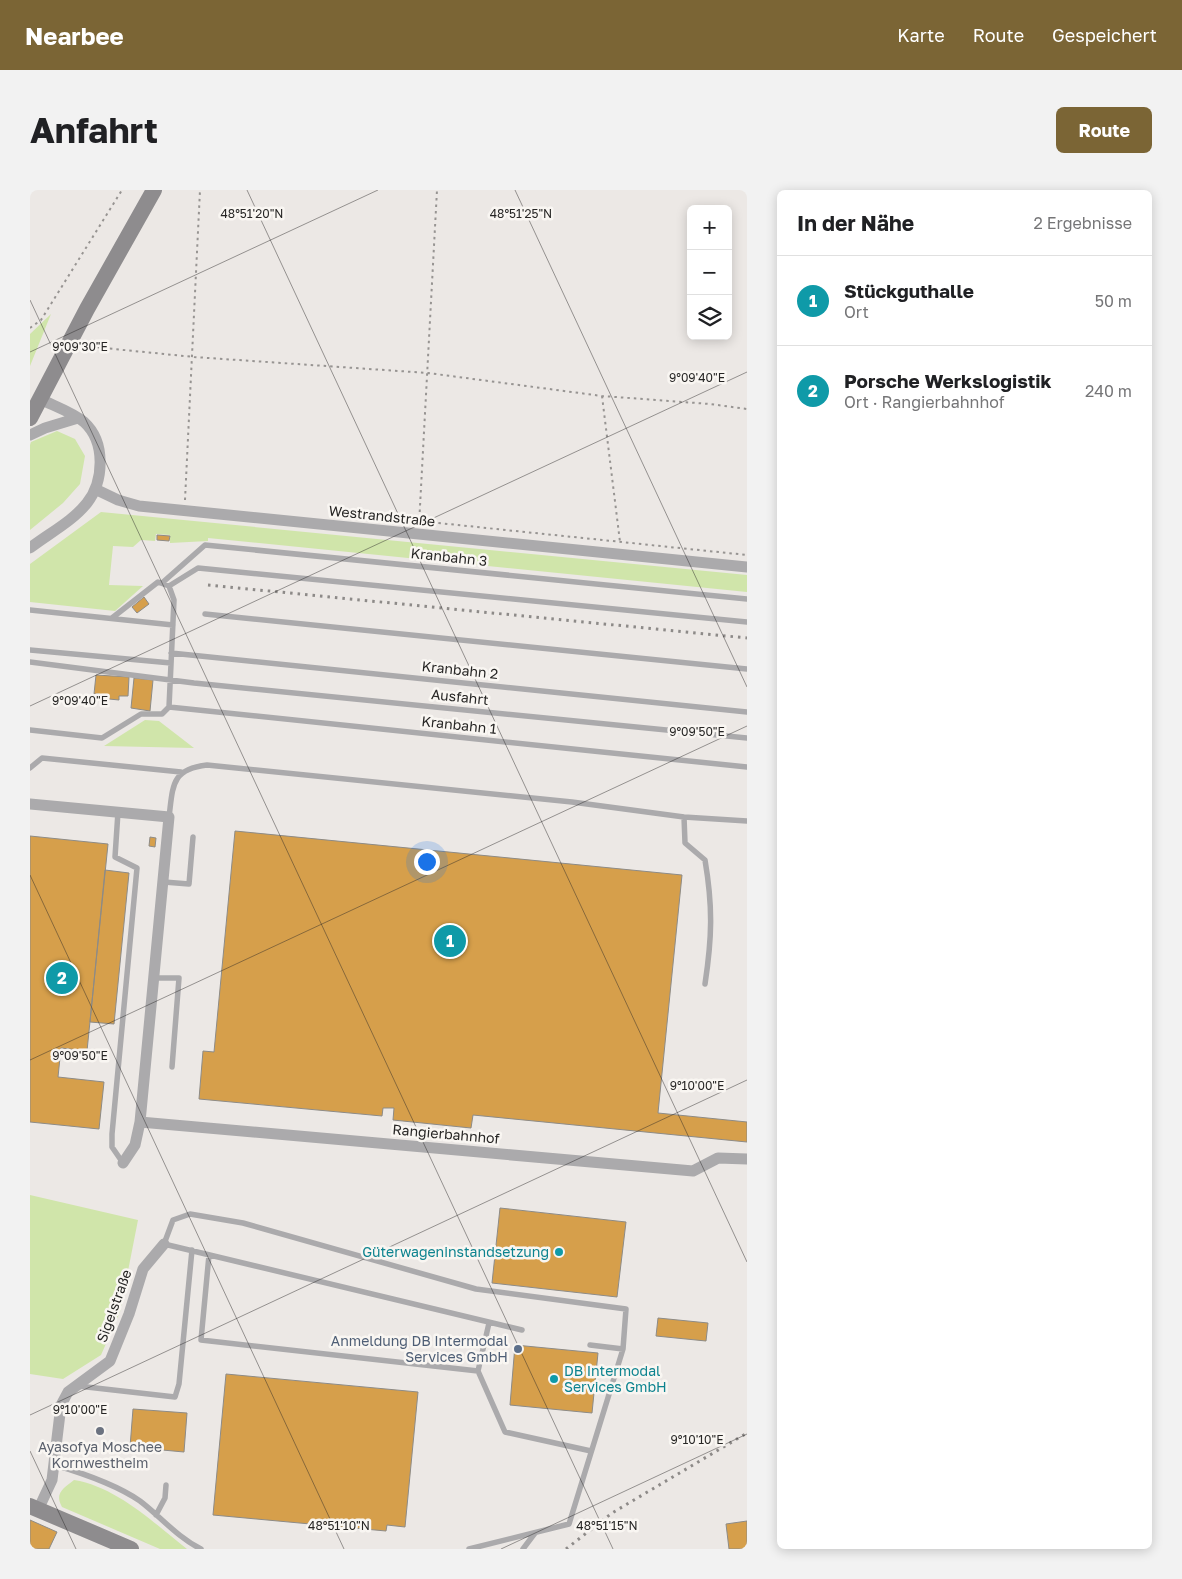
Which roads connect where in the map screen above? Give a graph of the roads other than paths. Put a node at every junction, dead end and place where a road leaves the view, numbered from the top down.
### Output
1 (154, 190) edge
2 (40, 399) junction
3 (30, 418) edge
4 (78, 418) junction
5 (30, 436) edge
6 (95, 489) junction
7 (30, 548) edge
8 (747, 567) edge
9 (162, 583) junction
10 (168, 586) junction
11 (747, 599) edge
12 (30, 610) edge
13 (205, 614) dead end
14 (112, 618) junction
15 (747, 622) edge
16 (173, 625) junction
17 (30, 650) edge
18 (171, 653) junction
19 (30, 662) edge
20 (171, 663) junction
21 (747, 669) edge
22 (170, 680) junction
23 (169, 708) junction
24 (747, 712) edge
25 (30, 730) edge
26 (747, 738) edge
27 (747, 767) edge
28 (30, 768) edge
29 (181, 772) junction
30 (30, 804) edge
31 (118, 812) junction
32 (170, 817) junction
33 (684, 817) junction
34 (747, 821) edge
35 (193, 837) dead end
36 (164, 882) junction
37 (155, 978) junction
38 (705, 984) dead end
39 (172, 1067) dead end
40 (140, 1122) junction
41 (747, 1159) edge
42 (123, 1163) joint
43 (164, 1244) junction
44 (192, 1250) junction
45 (209, 1255) junction
46 (489, 1323) junction
47 (522, 1330) dead end
48 (590, 1345) dead end
49 (623, 1349) junction
50 (478, 1372) junction
51 (76, 1386) junction
52 (592, 1451) junction
53 (55, 1465) junction
54 (166, 1485) dead end
55 (34, 1508) edge
56 (156, 1515) junction
57 (536, 1532) junction
58 (131, 1549) edge
59 (201, 1549) edge
60 (469, 1549) edge
61 (523, 1549) edge

1 - 2 main road
2 - 3 main road
2 - 4 street
4 - 5 street
4 - 6 street
6 - 7 street
6 - 8 street, Westrandstraße
9 - 10 lane
9 - 11 lane, Kranbahn 3
9 - 14 lane, Kranbahn 3
10 - 15 lane
10 - 16 lane
12 - 14 lane
13 - 21 lane
14 - 16 lane
16 - 18 lane
17 - 20 lane
18 - 20 lane
18 - 24 lane, Kranbahn 2
19 - 22 lane, Ausfahrt
20 - 22 lane
22 - 23 lane
22 - 26 lane, Ausfahrt
23 - 25 lane
23 - 27 lane, Kranbahn 1
28 - 29 lane
29 - 32 lane
29 - 33 lane
30 - 31 street
31 - 32 street
31 - 42 lane
32 - 36 street
33 - 34 lane
33 - 38 lane
35 - 36 lane
36 - 37 street
37 - 39 lane
37 - 40 street
40 - 41 street, Rangierbahnhof
40 - 42 street
43 - 44 lane
43 - 49 lane
43 - 51 street, Sigelstraße
44 - 45 lane
44 - 51 lane
45 - 46 lane
45 - 50 lane
46 - 47 lane
46 - 50 lane
48 - 49 lane
49 - 52 lane
50 - 52 lane
51 - 53 street, Sigelstraße
52 - 57 lane
53 - 55 street, Sigelstraße
53 - 56 lane
54 - 56 lane
55 - 58 main road
56 - 59 lane
57 - 60 lane
57 - 61 lane

